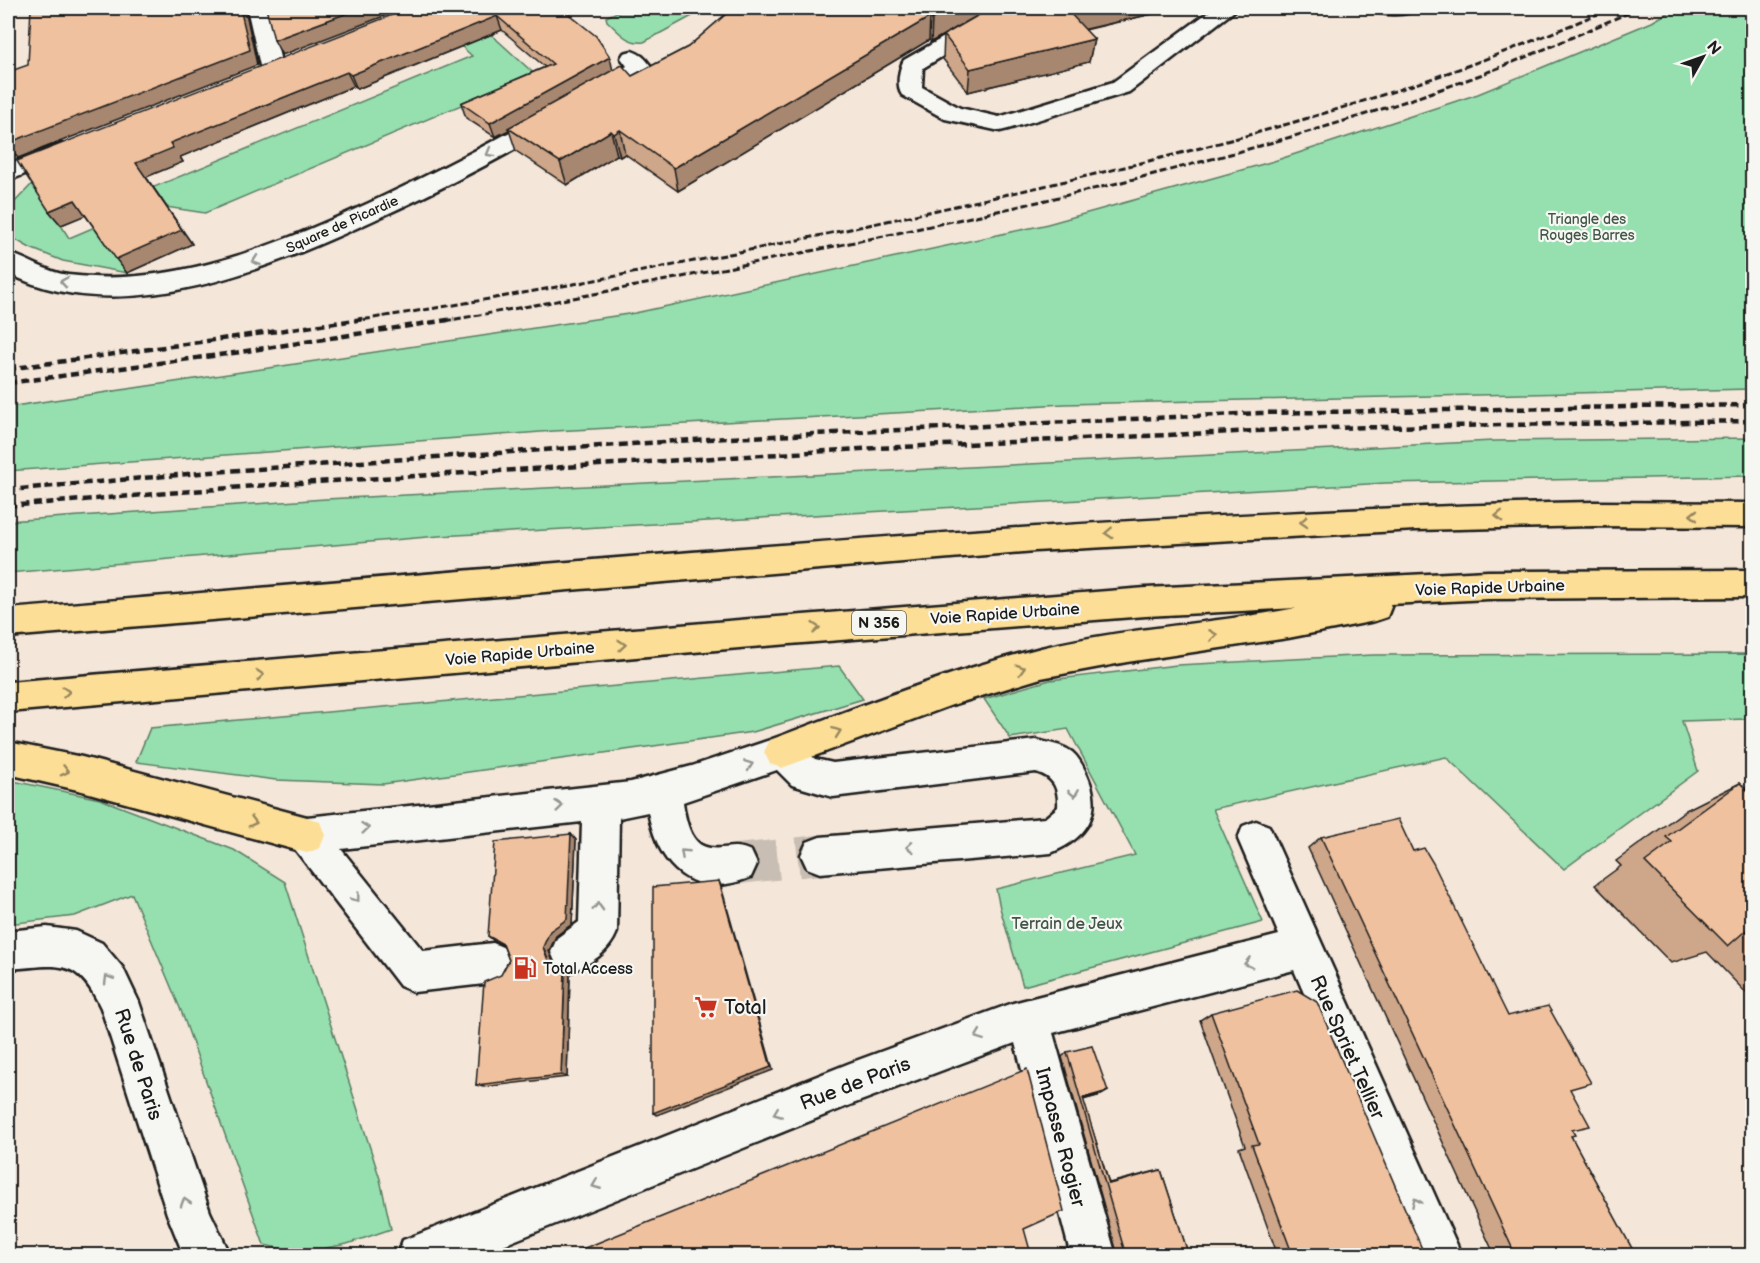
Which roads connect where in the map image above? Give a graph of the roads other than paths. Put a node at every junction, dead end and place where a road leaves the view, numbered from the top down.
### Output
1 (257, 8) edge
2 (1009, 8) edge
3 (1227, 8) edge
4 (1384, 8) edge
5 (1404, 8) edge
6 (632, 58) dead end
7 (293, 62) edge
8 (272, 70) junction
9 (248, 80) edge
10 (77, 145) edge
11 (8, 173) edge
12 (8, 262) edge
13 (1752, 515) edge
14 (1752, 584) edge
15 (1488, 585) junction
16 (8, 623) edge
17 (8, 698) edge
18 (782, 752) junction
19 (8, 758) edge
20 (663, 792) junction
21 (602, 801) junction
22 (307, 835) junction
23 (1256, 839) dead end
24 (820, 855) tunnel mouth
25 (738, 864) tunnel mouth
26 (1304, 948) junction
27 (8, 950) edge
28 (571, 952) dead end
29 (493, 963) dead end
30 (1029, 1018) junction
31 (209, 1256) edge
32 (418, 1256) edge
33 (1094, 1256) edge
34 (1440, 1256) edge

1 - 8 street
2 - 3 street
4 - 5 street
6 -> 12 street, Square de Picardie
7 - 8 street
8 - 9 street
10 - 11 street
13 -> 16 highway
14 - 15 highway, Voie Rapide Urbaine / N 356
17 -> 15 highway, Voie Rapide Urbaine / N 356
18 -> 15 highway
20 -> 18 street
18 -> 24 street
19 -> 22 highway
20 - 21 street
25 -> 20 street
22 -> 21 street
28 -> 21 street
22 -> 29 street
23 - 26 street, Rue Spriet Tellier
26 -> 30 street, Rue de Paris
34 -> 26 street, Rue Spriet Tellier
31 -> 27 street, Rue de Paris
30 -> 32 street, Rue de Paris
30 - 33 street, Impasse Rogier

